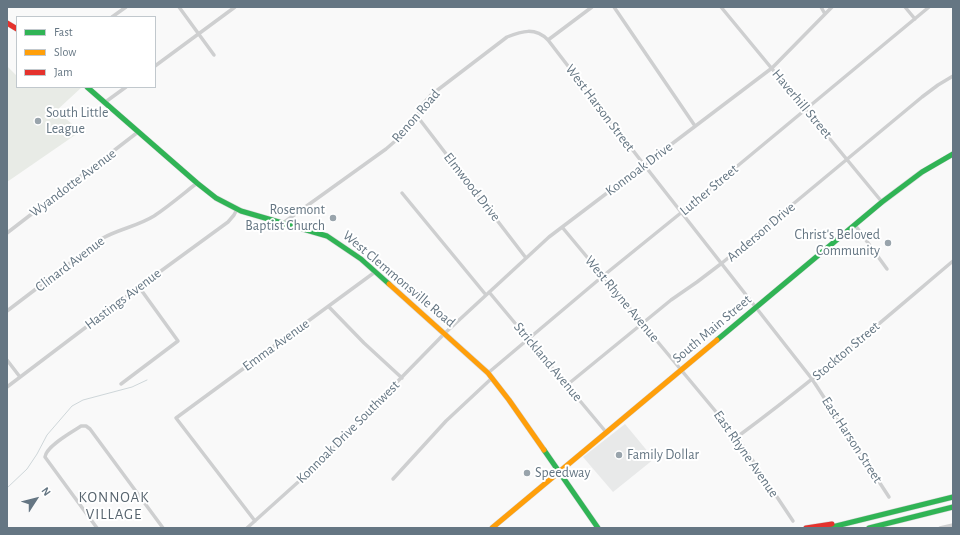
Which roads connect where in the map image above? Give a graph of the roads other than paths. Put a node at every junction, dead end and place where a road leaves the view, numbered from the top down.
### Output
1 (126, 7) edge
2 (179, 7) edge
3 (235, 7) edge
4 (592, 7) edge
5 (614, 7) edge
6 (721, 7) edge
7 (821, 7) edge
8 (832, 7) edge
9 (905, 7) edge
10 (929, 7) edge
11 (825, 14) junction
12 (113, 16) edge
13 (915, 19) junction
14 (7, 23) edge
15 (16, 28) edge
16 (199, 33) junction
17 (548, 40) junction
18 (214, 55) dead end
19 (156, 65) edge
20 (772, 68) junction
21 (953, 76) edge
22 (88, 88) edge
23 (125, 88) edge
24 (104, 103) junction
25 (807, 109) junction
26 (417, 116) junction
27 (695, 126) junction
28 (138, 132) junction
29 (953, 154) edge
30 (848, 159) junction
31 (645, 166) junction
32 (197, 184) junction
33 (402, 193) dead end
34 (882, 202) junction
35 (237, 209) junction
36 (682, 212) junction
37 (283, 223) junction
38 (855, 226) junction
39 (562, 227) junction
40 (7, 233) edge
41 (526, 258) junction
42 (953, 261) edge
43 (722, 264) junction
44 (887, 269) dead end
45 (375, 272) junction
46 (603, 276) junction
47 (139, 287) junction
48 (487, 294) junction
49 (329, 306) junction
50 (756, 308) junction
51 (7, 311) edge
52 (642, 323) junction
53 (445, 333) junction
54 (528, 338) junction
55 (7, 360) edge
56 (681, 370) junction
57 (488, 373) junction
58 (20, 377) junction
59 (402, 378) junction
60 (492, 378) junction
61 (812, 379) junction
62 (120, 384) dead end
63 (567, 385) junction
64 (7, 387) edge
65 (606, 432) junction
66 (737, 437) junction
67 (559, 472) junction
68 (393, 479) dead end
69 (889, 496) dead end
70 (953, 497) edge
71 (953, 507) edge
72 (873, 517) junction
73 (255, 521) junction
74 (793, 521) dead end
75 (953, 525) edge
76 (97, 528) edge
77 (163, 528) edge
78 (247, 528) edge
79 (492, 528) edge
80 (598, 528) edge
81 (806, 528) edge
82 (828, 528) edge
83 (869, 528) edge
84 (940, 528) edge

1 - 12 street
2 - 16 street
3 - 16 street
4 - 17 street
5 - 27 street
6 - 20 street, Haverhill Street
7 - 11 street
8 - 11 street, Konnoak Drive
9 - 13 street
10 - 13 street, Luther Street
11 - 20 street, Konnoak Drive
13 - 25 street, Luther Street
14 - 15 main road
16 - 18 street
16 - 19 street
17 - 26 street, Renon Road
17 - 31 street, West Harson Street
20 - 25 street, Haverhill Street
20 - 27 street, Konnoak Drive
21 - 30 street, Anderson Drive
22 - 24 main road, West Clemmonsville Road
23 - 24 street
24 - 28 main road, West Clemmonsville Road
25 - 30 street, Haverhill Street
25 - 36 street, Luther Street
26 - 37 street, Renon Road
26 - 41 street, Elmwood Drive
27 - 31 street, Konnoak Drive
28 - 32 main road, West Clemmonsville Road
28 - 40 street, Wyandotte Avenue
29 - 34 main road, South Main Street
30 - 34 street, Haverhill Street
30 - 43 street, Anderson Drive
31 - 36 street, West Harson Street
31 - 39 street, Konnoak Drive
32 - 35 main road, West Clemmonsville Road
32 - 51 street, Clinard Avenue
33 - 48 street, Strickland Avenue
34 - 38 main road, South Main Street
35 - 37 main road, West Clemmonsville Road
35 - 47 street, Hastings Avenue
36 - 43 street, West Harson Street
36 - 46 street, Luther Street
37 - 45 main road, West Clemmonsville Road
38 - 44 street
38 - 50 main road, South Main Street
39 - 41 street, Konnoak Drive
39 - 46 street, West Rhyne Avenue
41 - 48 street, Konnoak Drive
42 - 61 street, Stockton Street
43 - 50 street, West Harson Street
43 - 52 street, Anderson Drive
45 - 49 street, Emma Avenue
45 - 53 main road, West Clemmonsville Road
46 - 52 street, West Rhyne Avenue
46 - 54 street, Luther Street
47 - 58 street, Hastings Avenue
47 - 62 street
48 - 53 street, Konnoak Drive
48 - 54 street, Strickland Avenue
49 - 59 street
49 - 73 street, Emma Avenue
50 - 56 main road, South Main Street
50 - 61 street, East Harson Street
52 - 56 street, West Rhyne Avenue
52 - 63 street, Anderson Drive
53 - 57 main road, West Clemmonsville Road
53 - 59 street, Konnoak Drive Southwest
54 - 57 street, Luther Street
54 - 63 street, Strickland Avenue
55 - 58 street
56 - 65 main road, South Main Street
56 - 66 street, East Rhyne Avenue
57 - 60 main road, West Clemmonsville Road
58 - 64 street, Hastings Avenue
59 - 73 street, Konnoak Drive Southwest
60 - 67 main road, West Clemmonsville Road
60 - 68 street
61 - 66 street, Stockton Street
61 - 69 street, East Harson Street
63 - 65 street, Strickland Avenue
65 - 67 main road, South Main Street
66 - 74 street, East Rhyne Avenue
67 - 79 main road, South Main Street
67 - 80 main road, West Clemmonsville Road
70 - 72 main road
71 - 83 main road
72 - 81 main road
72 - 82 main road
73 - 78 street, Konnoak Drive Southwest
75 - 84 street
76 - 77 street

